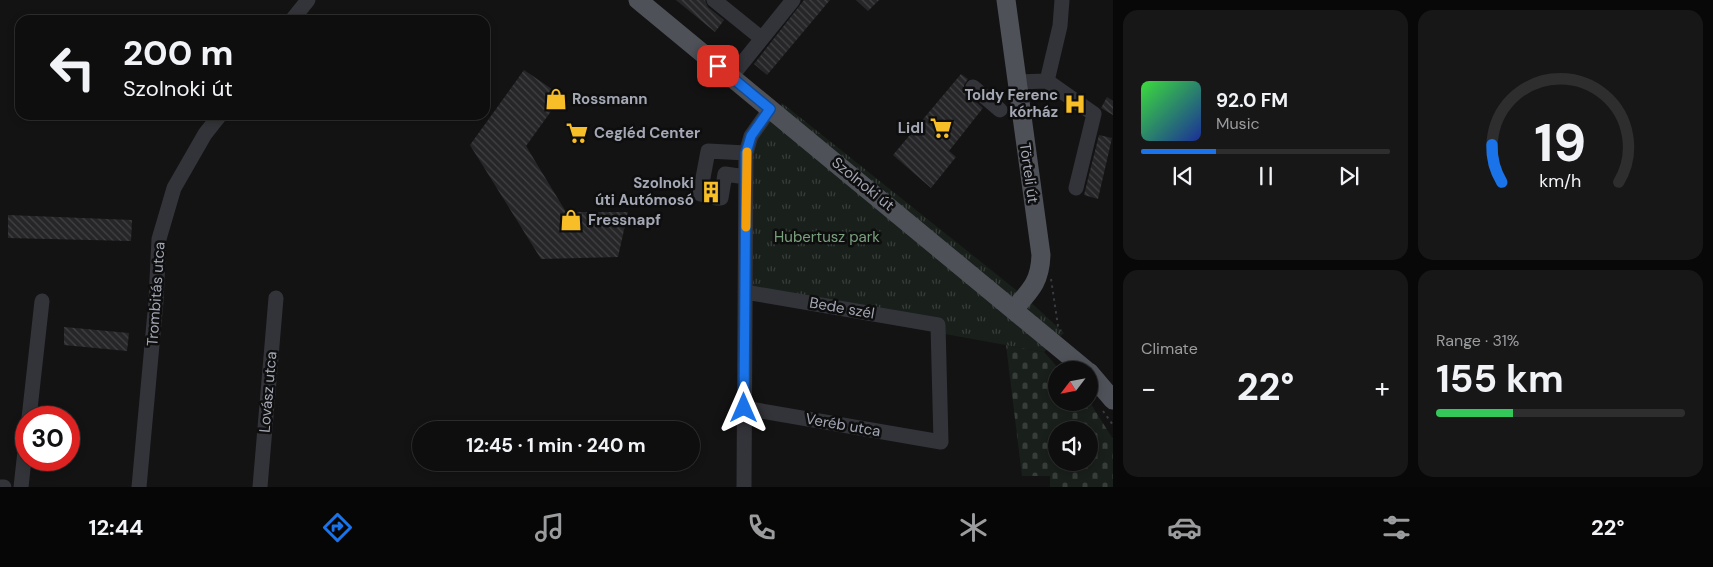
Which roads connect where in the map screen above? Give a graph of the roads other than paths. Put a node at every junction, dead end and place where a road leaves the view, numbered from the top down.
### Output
1 (308, 0) edge
2 (638, 0) edge
3 (714, 0) edge
4 (793, 0) edge
5 (1006, 0) edge
6 (1062, 0) edge
7 (296, 15) edge
8 (761, 38) junction
9 (731, 77) junction
10 (1047, 81) junction
11 (1017, 82) junction
12 (973, 87) dead end
13 (1020, 105) junction
14 (770, 109) junction
15 (216, 120) edge
16 (746, 153) junction
17 (746, 177) junction
18 (1076, 188) dead end
19 (745, 292) junction
20 (276, 298) dead end
21 (42, 301) dead end
22 (1014, 308) junction
23 (1076, 361) edge
24 (1098, 383) edge
25 (1113, 400) edge
26 (30, 406) edge
27 (744, 408) junction
28 (941, 442) joint
29 (23, 471) edge
30 (0, 487) edge
31 (4, 487) edge
32 (21, 487) edge
33 (139, 487) edge
34 (260, 487) edge
35 (744, 487) edge

1 - 7 street
2 - 9 main road, Szolnoki út
3 - 8 street
4 - 8 street
5 - 11 main road, Törteli út
6 - 10 street
8 - 9 street
9 - 14 main road, Szolnoki út
10 - 11 street
10 - 18 street
11 - 13 main road, Törteli út
12 - 13 street
13 - 22 main road, Törteli út
14 - 16 street
14 - 22 main road, Szolnoki út
15 - 33 street, Trombitás utca
16 - 17 street
16 - 17 street
17 - 19 street
19 - 27 street
19 - 28 street, Bede szél
20 - 34 street, Lovász utca
21 - 26 street
22 - 23 main road, Szolnoki út
24 - 25 main road, Szolnoki út
27 - 28 street, Veréb utca
27 - 35 street
29 - 32 street
30 - 31 street

